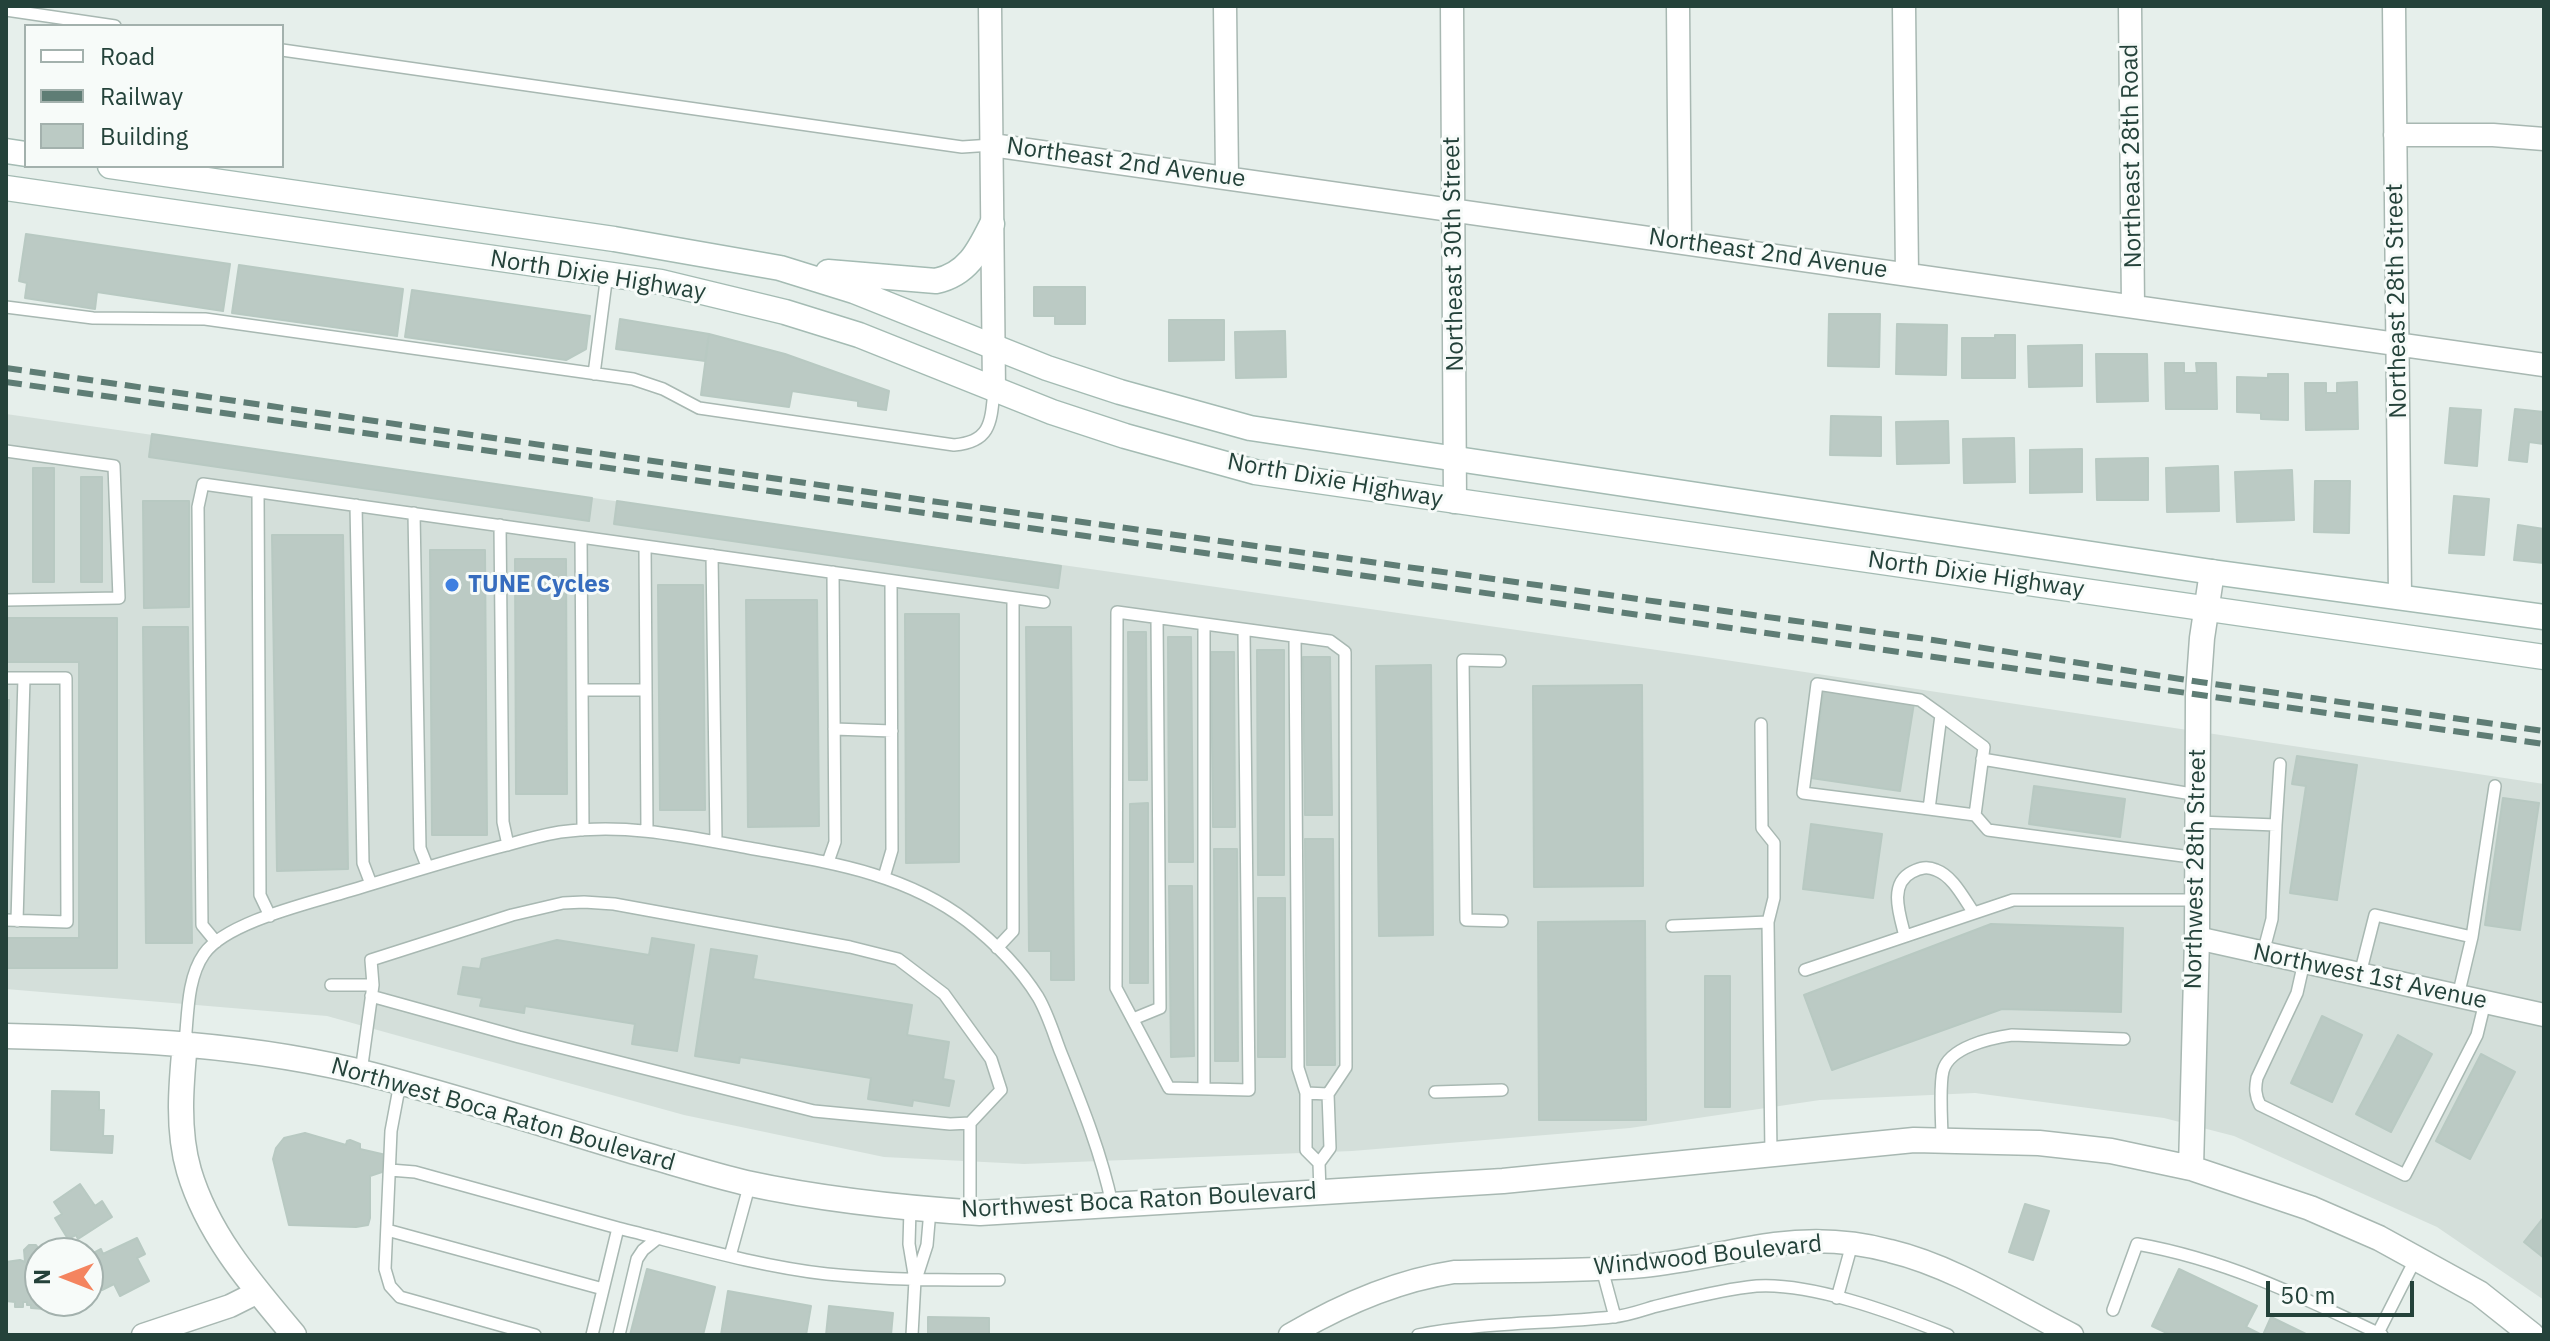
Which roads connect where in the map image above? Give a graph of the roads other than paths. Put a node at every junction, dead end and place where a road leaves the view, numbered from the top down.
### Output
1 (990, 6) edge
2 (1225, 6) edge
3 (1452, 6) edge
4 (1678, 6) edge
5 (1904, 6) edge
6 (2130, 6) edge
7 (2394, 6) edge
8 (6, 10) edge
9 (101, 24) edge
10 (284, 50) edge
11 (2395, 135) junction
12 (2544, 139) edge
13 (992, 145) junction
14 (124, 168) edge
15 (1227, 177) junction
16 (6, 188) edge
17 (1454, 209) junction
18 (992, 224) junction
19 (1680, 241) junction
20 (780, 268) junction
21 (607, 274) junction
22 (1907, 274) junction
23 (2133, 306) junction
24 (6, 307) edge
25 (2397, 344) junction
26 (993, 348) junction
27 (2544, 365) edge
28 (594, 374) junction
29 (994, 390) junction
30 (6, 451) edge
31 (1455, 458) junction
32 (258, 492) junction
33 (1455, 502) junction
34 (356, 505) junction
35 (414, 513) junction
36 (500, 525) junction
37 (581, 537) junction
38 (645, 546) junction
39 (712, 555) junction
40 (833, 572) junction
41 (2212, 572) junction
42 (891, 581) junction
43 (2400, 597) junction
44 (1013, 598) junction
45 (6, 600) edge
46 (1044, 602) dead end
47 (2207, 608) junction
48 (2544, 617) edge
49 (1157, 618) junction
50 (1204, 624) junction
51 (1244, 630) junction
52 (1295, 637) junction
53 (2544, 657) edge
54 (1500, 661) dead end
55 (6, 678) edge
56 (24, 678) junction
57 (582, 690) junction
58 (646, 690) junction
59 (1941, 715) junction
60 (1761, 724) dead end
61 (834, 729) junction
62 (892, 731) junction
63 (1982, 759) junction
64 (2280, 764) dead end
65 (2495, 786) dead end
66 (2198, 795) junction
67 (1929, 809) junction
68 (1975, 815) junction
69 (2198, 822) junction
70 (2276, 825) junction
71 (583, 830) junction
72 (647, 830) junction
73 (716, 841) junction
74 (508, 845) junction
75 (2198, 858) junction
76 (828, 862) junction
77 (427, 866) junction
78 (884, 877) junction
79 (371, 884) junction
80 (2197, 900) junction
81 (1974, 913) junction
82 (270, 916) junction
83 (12, 920) edge
84 (1502, 921) dead end
85 (1768, 922) junction
86 (1672, 926) dead end
87 (1905, 936) junction
88 (2472, 937) junction
89 (2197, 938) junction
90 (216, 942) junction
91 (997, 948) junction
92 (2263, 953) junction
93 (2304, 962) junction
94 (1805, 970) dead end
95 (2360, 974) junction
96 (331, 985) dead end
97 (372, 990) junction
98 (2458, 996) junction
99 (2485, 1002) junction
100 (2544, 1015) edge
101 (1133, 1019) junction
102 (6, 1036) edge
103 (2124, 1039) dead end
104 (185, 1043) junction
105 (361, 1072) junction
106 (400, 1083) junction
107 (1204, 1089) junction
108 (1502, 1090) dead end
109 (1435, 1092) dead end
110 (1306, 1093) junction
111 (1328, 1094) junction
112 (970, 1123) junction
113 (1942, 1140) junction
114 (1771, 1153) junction
115 (1319, 1163) junction
116 (2191, 1168) junction
117 (390, 1170) junction
118 (750, 1183) junction
119 (1320, 1192) junction
120 (1112, 1205) junction
121 (920, 1209) junction
122 (970, 1212) junction
123 (618, 1228) junction
124 (387, 1230) junction
125 (658, 1238) junction
126 (1852, 1244) junction
127 (730, 1256) junction
128 (2416, 1258) junction
129 (1602, 1268) junction
130 (915, 1280) junction
131 (999, 1280) dead end
132 (603, 1289) junction
133 (258, 1292) junction
134 (1837, 1298) junction
135 (2113, 1310) dead end
136 (1615, 1317) junction
137 (1301, 1332) edge
138 (2379, 1334) edge
139 (143, 1335) edge
140 (294, 1335) edge
141 (535, 1335) edge
142 (592, 1335) edge
143 (619, 1335) edge
144 (912, 1335) edge
145 (1418, 1335) edge
146 (1948, 1335) edge
147 (2072, 1335) edge
148 (2532, 1335) edge

1 - 13 street
2 - 15 street
3 - 17 street, Northeast 30th Street
4 - 19 street
5 - 22 street
6 - 23 street, Northeast 28th Road
7 - 11 street, Northeast 28th Street
8 - 9 lane
10 - 13 lane
11 - 12 street
11 - 25 street, Northeast 28th Street
13 - 15 street, Northeast 2nd Avenue
13 - 18 street
14 - 20 main road, North Dixie Highway
15 - 17 street, Northeast 2nd Avenue
16 - 21 main road, North Dixie Highway
17 - 19 street, Northeast 2nd Avenue
17 - 31 street, Northeast 30th Street
18 - 20 main road
18 - 26 street
19 - 22 street, Northeast 2nd Avenue
20 - 26 main road, North Dixie Highway
21 - 28 lane
21 - 29 main road, North Dixie Highway
22 - 23 street, Northeast 2nd Avenue
23 - 25 street, Northeast 2nd Avenue
24 - 28 lane
25 - 27 street, Northeast 2nd Avenue
25 - 43 street, Northeast 28th Street
26 - 29 street
26 - 31 main road, North Dixie Highway
28 - 29 lane
29 - 33 main road, North Dixie Highway
30 - 45 lane
31 - 33 street, Northeast 30th Street
31 - 41 main road, North Dixie Highway
32 - 34 lane
32 - 82 lane
32 - 90 lane
33 - 47 main road, North Dixie Highway
34 - 35 lane
34 - 79 lane
35 - 36 lane
35 - 77 lane
36 - 37 lane
36 - 74 lane
37 - 38 lane
37 - 57 lane
38 - 39 lane
38 - 58 lane
39 - 40 lane
39 - 73 lane
40 - 42 lane
40 - 61 lane
41 - 43 main road, North Dixie Highway
41 - 47 main road, Northwest 28th Street
42 - 44 lane
42 - 62 lane
43 - 48 main road, North Dixie Highway
44 - 46 lane
44 - 91 lane
47 - 53 main road, North Dixie Highway
47 - 66 main road, Northwest 28th Street
49 - 50 lane
49 - 101 lane
49 - 101 lane
50 - 51 lane
50 - 107 lane
51 - 52 lane
51 - 107 lane
52 - 110 lane
52 - 111 lane
54 - 84 lane
55 - 56 lane
56 - 83 lane
56 - 83 lane
57 - 58 lane
57 - 71 lane
58 - 72 lane
59 - 63 lane
59 - 67 lane
59 - 67 lane
60 - 85 lane
61 - 62 lane
61 - 76 lane
62 - 78 lane
63 - 66 lane
63 - 68 lane
64 - 70 lane
65 - 88 lane
66 - 69 main road, Northwest 28th Street
67 - 68 lane
68 - 75 lane
69 - 70 lane
69 - 75 main road, Northwest 28th Street
70 - 92 lane
71 - 72 lane
71 - 74 lane
72 - 73 lane
73 - 76 lane
74 - 77 lane
75 - 80 main road, Northwest 28th Street
76 - 78 lane
77 - 79 lane
78 - 91 lane
79 - 82 lane
80 - 81 lane
80 - 89 main road, Northwest 28th Street
81 - 87 lane
81 - 87 lane
82 - 90 lane
85 - 86 lane
85 - 114 lane
87 - 94 lane
88 - 95 lane
88 - 98 lane
89 - 92 street, Northwest 1st Avenue
89 - 116 main road, Northwest 28th Street
90 - 104 lane
91 - 120 lane
92 - 93 street, Northwest 1st Avenue
93 - 95 street, Northwest 1st Avenue
93 - 99 lane
95 - 98 street, Northwest 1st Avenue
96 - 97 lane
97 - 105 lane
97 - 112 lane
97 - 112 lane
98 - 99 street, Northwest 1st Avenue
99 - 100 street, Northwest 1st Avenue
101 - 107 lane
102 - 104 main road, Northwest Boca Raton Boulevard
103 - 113 lane
104 - 105 main road, Northwest Boca Raton Boulevard
104 - 133 main road
105 - 106 main road, Northwest Boca Raton Boulevard
106 - 117 lane
106 - 118 main road, Northwest Boca Raton Boulevard
108 - 109 lane
110 - 111 lane
110 - 115 lane
111 - 115 lane
112 - 122 lane
113 - 114 main road, Northwest Boca Raton Boulevard
113 - 116 main road, Northwest Boca Raton Boulevard
114 - 119 main road, Northwest Boca Raton Boulevard
115 - 119 lane
116 - 128 main road, Northwest Boca Raton Boulevard
117 - 123 lane
117 - 124 lane
118 - 121 main road, Northwest Boca Raton Boulevard
118 - 127 lane
119 - 120 main road, Northwest Boca Raton Boulevard
120 - 122 main road, Northwest Boca Raton Boulevard
121 - 122 main road, Northwest Boca Raton Boulevard
121 - 130 lane
121 - 130 lane
123 - 125 lane
123 - 132 lane
124 - 132 lane
124 - 141 lane
125 - 127 lane
125 - 143 lane
126 - 129 street, Windwood Boulevard
126 - 134 lane
126 - 147 street, Windwood Boulevard
127 - 130 lane
128 - 138 lane
128 - 148 main road, Northwest Boca Raton Boulevard
129 - 136 lane
129 - 137 street, Windwood Boulevard
130 - 131 lane
130 - 144 lane
132 - 142 lane
133 - 139 street
133 - 140 main road
134 - 136 lane
134 - 146 lane
135 - 138 lane
136 - 145 lane

